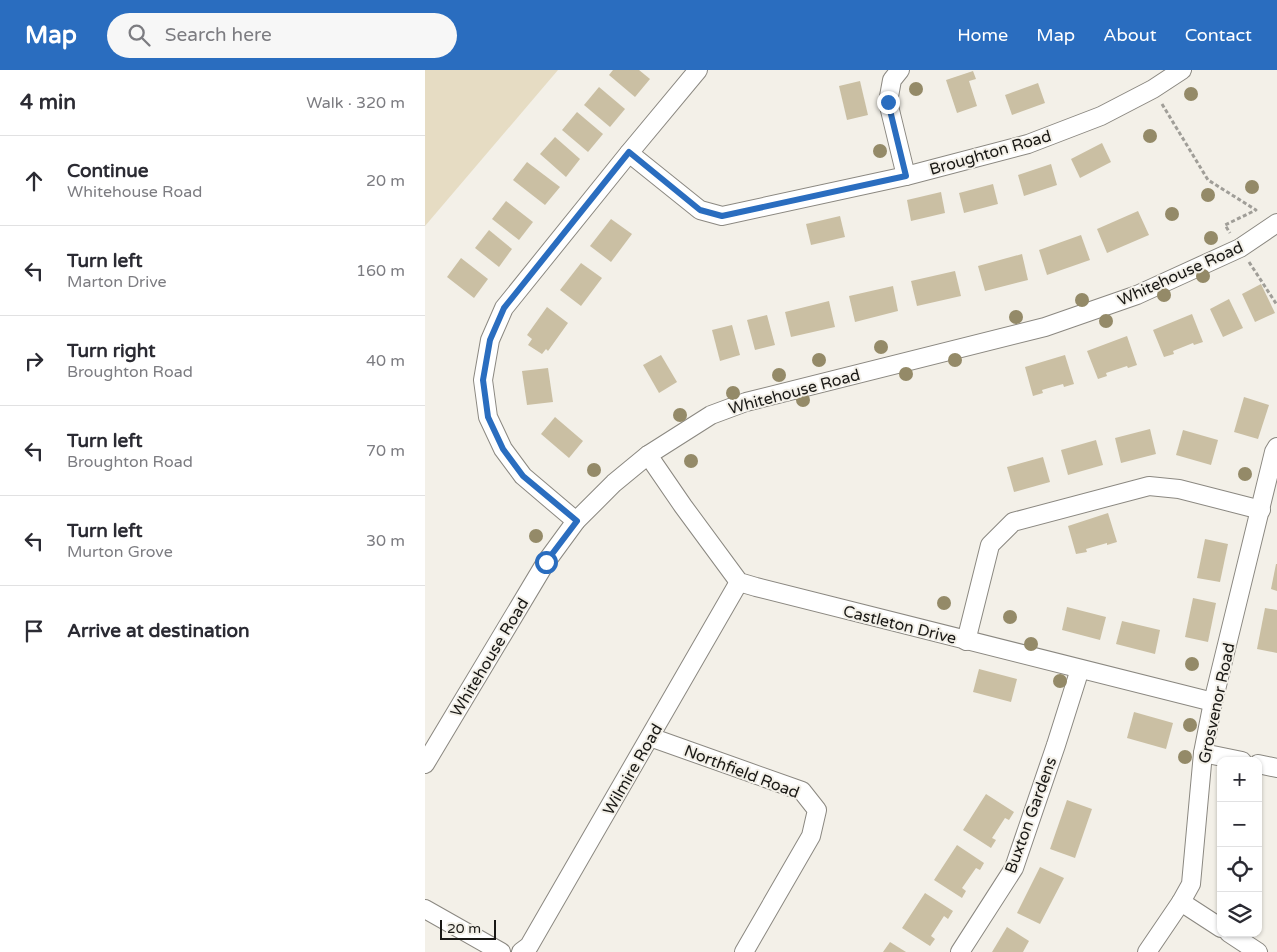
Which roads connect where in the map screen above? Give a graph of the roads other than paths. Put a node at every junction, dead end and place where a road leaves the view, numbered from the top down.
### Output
1 (698, 70) edge
2 (900, 70) edge
3 (1182, 70) edge
4 (629, 152) junction
5 (906, 176) junction
6 (1277, 223) edge
7 (1277, 447) edge
8 (648, 454) junction
9 (1261, 510) junction
10 (577, 521) junction
11 (739, 582) junction
12 (965, 641) junction
13 (1080, 669) junction
14 (1213, 702) junction
15 (651, 737) junction
16 (1203, 753) junction
17 (1222, 757) edge
18 (425, 764) edge
19 (1262, 765) edge
20 (1277, 768) edge
21 (1181, 902) junction
22 (425, 909) edge
23 (1217, 925) edge
24 (1235, 937) edge
25 (501, 952) edge
26 (521, 952) edge
27 (744, 952) edge
28 (960, 952) edge
29 (1147, 952) edge
30 (1258, 952) edge

1 - 4 street
2 - 5 street
3 - 5 street, Broughton Road
4 - 5 street, Broughton Road
4 - 10 street
6 - 8 street, Whitehouse Road
7 - 9 street, Grosvenor Road
8 - 10 street, Whitehouse Road
8 - 11 street
9 - 12 street
9 - 14 street, Grosvenor Road
10 - 18 street, Whitehouse Road
11 - 12 street, Castleton Drive
11 - 15 street, Wilmire Road
12 - 13 street, Castleton Drive
13 - 14 street, Castleton Drive
13 - 28 street, Buxton Gardens
14 - 16 street, Grosvenor Road
15 - 26 street, Wilmire Road
15 - 27 street, Northfield Road
16 - 17 street
16 - 21 street, Grosvenor Road
19 - 20 street
21 - 23 street
21 - 29 street, Grosvenor Road
22 - 25 street
24 - 30 street

